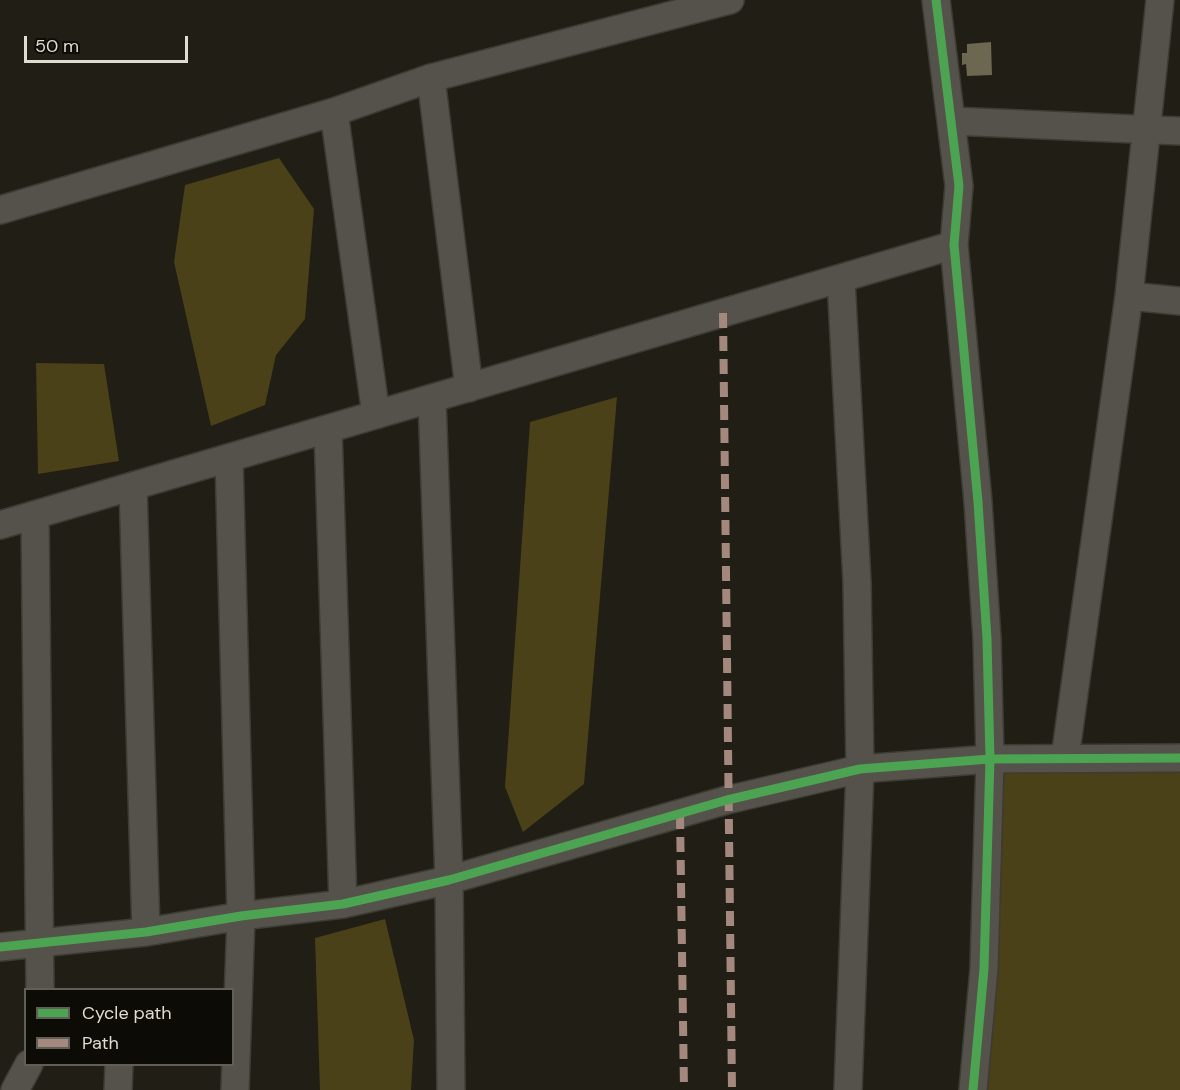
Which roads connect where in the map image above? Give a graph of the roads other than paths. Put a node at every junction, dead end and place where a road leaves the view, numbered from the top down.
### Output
1 (730, 0) edge
2 (936, 0) edge
3 (1160, 0) edge
4 (431, 78) junction
5 (334, 112) junction
6 (952, 121) junction
7 (1146, 130) junction
8 (1180, 131) edge
9 (0, 210) edge
10 (954, 244) junction
11 (841, 279) junction
12 (1129, 296) junction
13 (1180, 301) edge
14 (469, 387) junction
15 (432, 399) junction
16 (376, 415) junction
17 (328, 429) junction
18 (229, 458) junction
19 (133, 486) junction
20 (35, 515) junction
21 (0, 525) edge
22 (1065, 758) junction
23 (1180, 758) edge
24 (990, 759) junction
25 (860, 769) junction
26 (449, 879) junction
27 (343, 904) junction
28 (242, 916) junction
29 (146, 932) junction
30 (40, 942) junction
31 (0, 946) edge
32 (40, 988) edge
33 (234, 1062) edge
34 (28, 1066) edge
35 (119, 1066) edge
36 (15, 1090) edge
37 (118, 1090) edge
38 (235, 1090) edge
39 (451, 1090) edge
40 (848, 1090) edge
41 (973, 1090) edge

1 - 4 street
2 - 6 street
3 - 7 street
4 - 5 street
4 - 14 street
5 - 9 street
5 - 16 street
6 - 7 street
6 - 10 street
7 - 8 street
7 - 12 street
10 - 11 street
10 - 24 street
11 - 14 street
11 - 25 street
12 - 13 street
12 - 22 street
14 - 15 street
15 - 16 street
15 - 26 street
16 - 17 street
17 - 18 street
17 - 27 street
18 - 19 street
18 - 28 street
19 - 20 street
19 - 29 street
20 - 21 street
20 - 30 street
22 - 23 street
22 - 24 street
24 - 25 street
24 - 41 street
25 - 26 street
25 - 40 street
26 - 27 street
26 - 39 street
27 - 28 street
28 - 29 street
28 - 33 street
29 - 30 street
30 - 31 street
30 - 32 street
33 - 38 street
34 - 36 street
35 - 37 street

